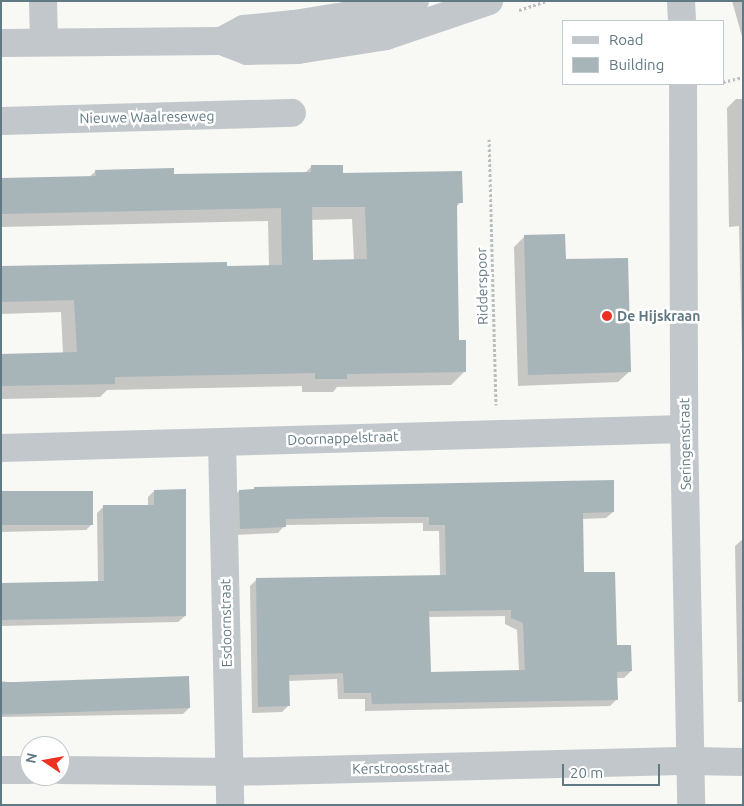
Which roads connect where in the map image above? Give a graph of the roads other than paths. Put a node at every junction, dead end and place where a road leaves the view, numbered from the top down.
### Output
1 (43, 1) edge
2 (415, 1) edge
3 (489, 1) edge
4 (681, 1) edge
5 (383, 16) edge
6 (682, 20) edge
7 (44, 42) junction
8 (1, 43) edge
9 (684, 85) edge
10 (292, 113) dead end
11 (1, 121) edge
12 (684, 429) junction
13 (222, 442) junction
14 (1, 448) edge
15 (691, 761) junction
16 (743, 762) edge
17 (1, 770) edge
18 (20, 770) edge
19 (70, 770) edge
20 (229, 772) junction
21 (230, 805) edge
22 (691, 805) edge

1 - 7 street
2 - 5 street
3 - 5 street
4 - 6 street
5 - 7 street
7 - 8 street
9 - 12 street, Seringenstraat
10 - 11 street, Nieuwe Waalreseweg
12 - 13 street, Doornappelstraat
12 - 15 street, Seringenstraat
13 - 14 street, Doornappelstraat
13 - 20 street, Esdoornstraat
15 - 16 street, Kerstroosstraat
15 - 20 street, Kerstroosstraat
15 - 22 street, Seringenstraat
17 - 18 street
19 - 20 street, Kerstroosstraat
20 - 21 street, Esdoornstraat

